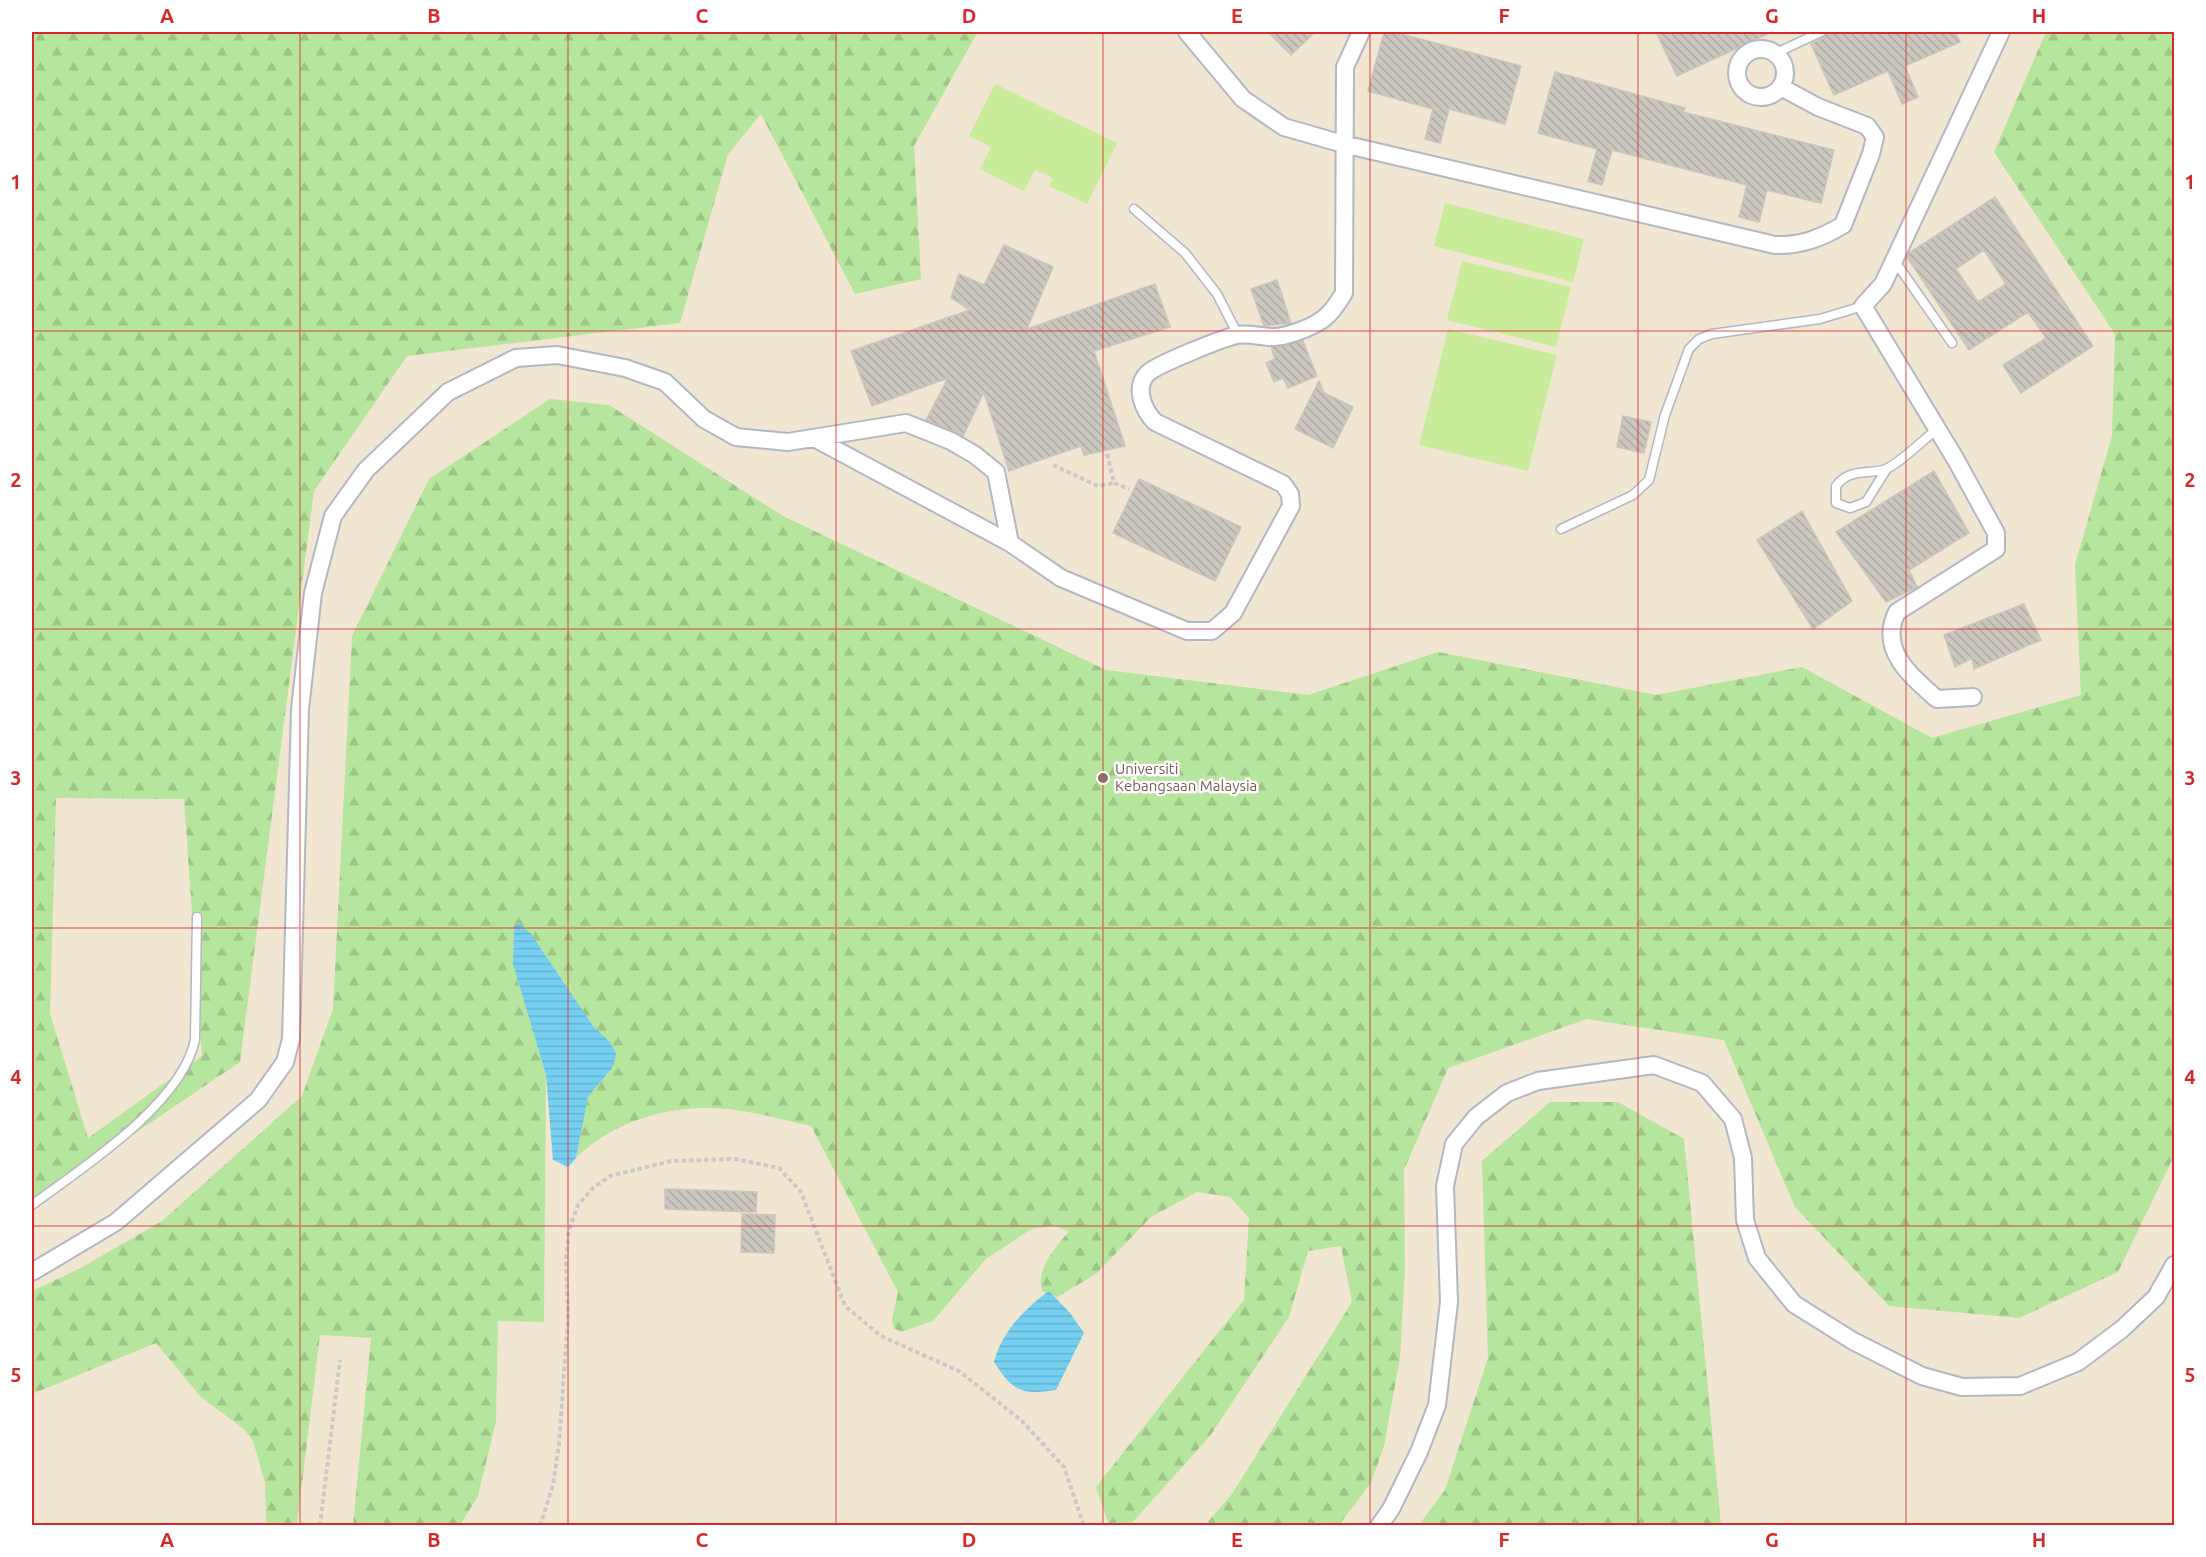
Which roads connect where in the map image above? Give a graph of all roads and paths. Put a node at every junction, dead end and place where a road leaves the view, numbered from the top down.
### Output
1 (1187, 32) edge
2 (1361, 32) edge
3 (1821, 32) edge
4 (2001, 32) edge
5 (1776, 53) junction
6 (1781, 87) junction
7 (1343, 144) junction
8 (1134, 209) dead end
9 (1894, 260) junction
10 (1863, 306) junction
11 (1238, 335) junction
12 (1952, 343) dead end
13 (1936, 430) junction
14 (814, 438) junction
15 (1107, 454) dead end
16 (1053, 465) dead end
17 (1886, 470) junction
18 (1114, 483) junction
19 (1129, 489) dead end
20 (1561, 529) dead end
21 (1010, 543) junction
22 (1973, 697) dead end
23 (196, 917) dead end
24 (32, 1205) edge
25 (2175, 1265) edge
26 (32, 1272) edge
27 (340, 1360) dead end
28 (320, 1526) edge
29 (540, 1526) edge
30 (1084, 1526) edge
31 (1379, 1526) edge

1 - 7 street
2 - 7 street
3 - 5 lane
4 - 9 street
5 - 6 street
5 - 6 street
6 - 7 street
7 - 11 street
8 - 11 lane
9 - 10 street
9 - 12 lane
10 - 13 street
10 - 20 lane
11 - 21 street
13 - 17 lane
13 - 22 street
14 - 21 street
14 - 21 street
14 - 26 street
15 - 18 path
16 - 18 path
17 - 17 lane
18 - 19 path
23 - 24 lane
25 - 31 street
27 - 28 path
29 - 30 path

